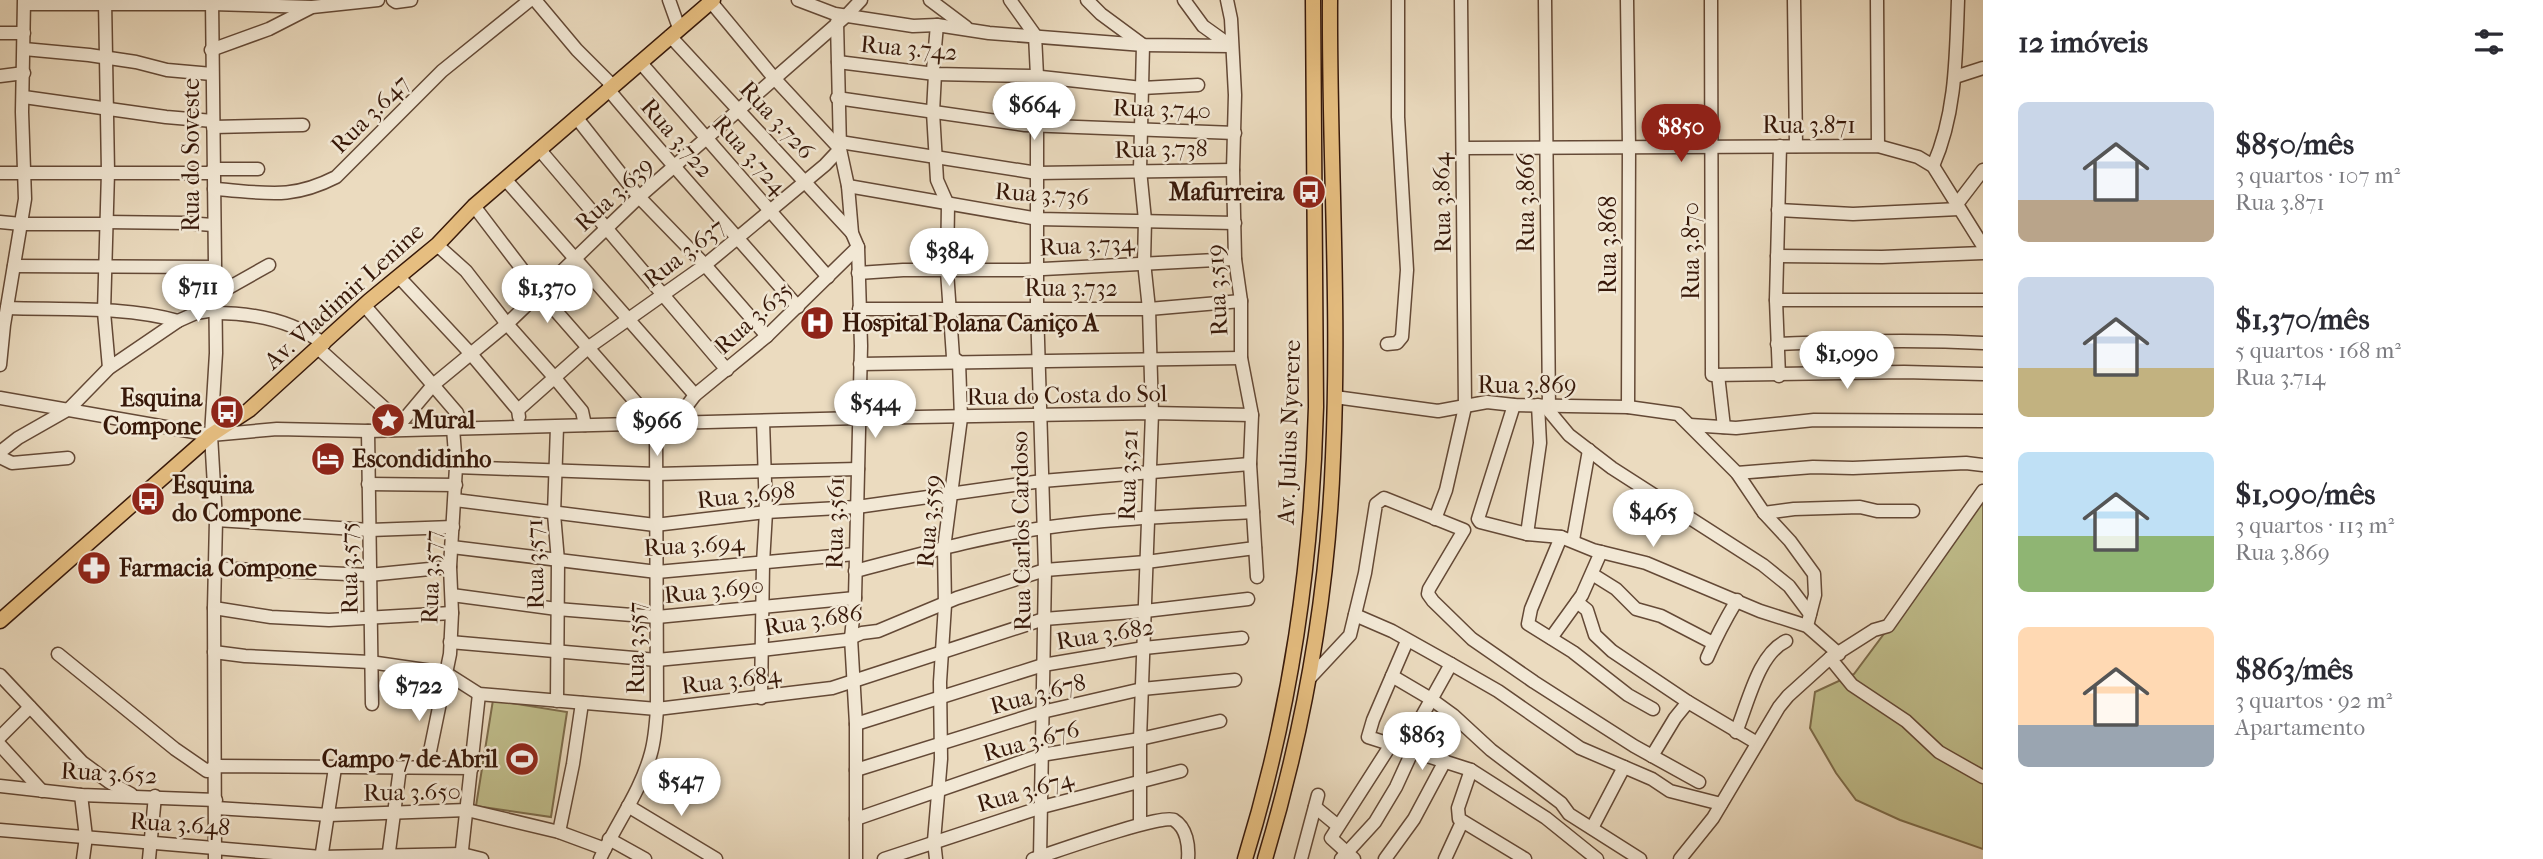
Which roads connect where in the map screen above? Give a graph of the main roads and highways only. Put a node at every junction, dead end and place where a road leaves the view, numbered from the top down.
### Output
1 (712, 1) edge
2 (1330, 4) edge
3 (1313, 5) edge
4 (0, 621) edge
5 (1245, 859) edge
6 (1265, 859) edge

1 - 4 main road, Av. Vladimir Lenine
2 - 3 main road
2 - 6 main road, Av. Julius Nyerere
3 - 5 main road, Av. Julius Nyerere

